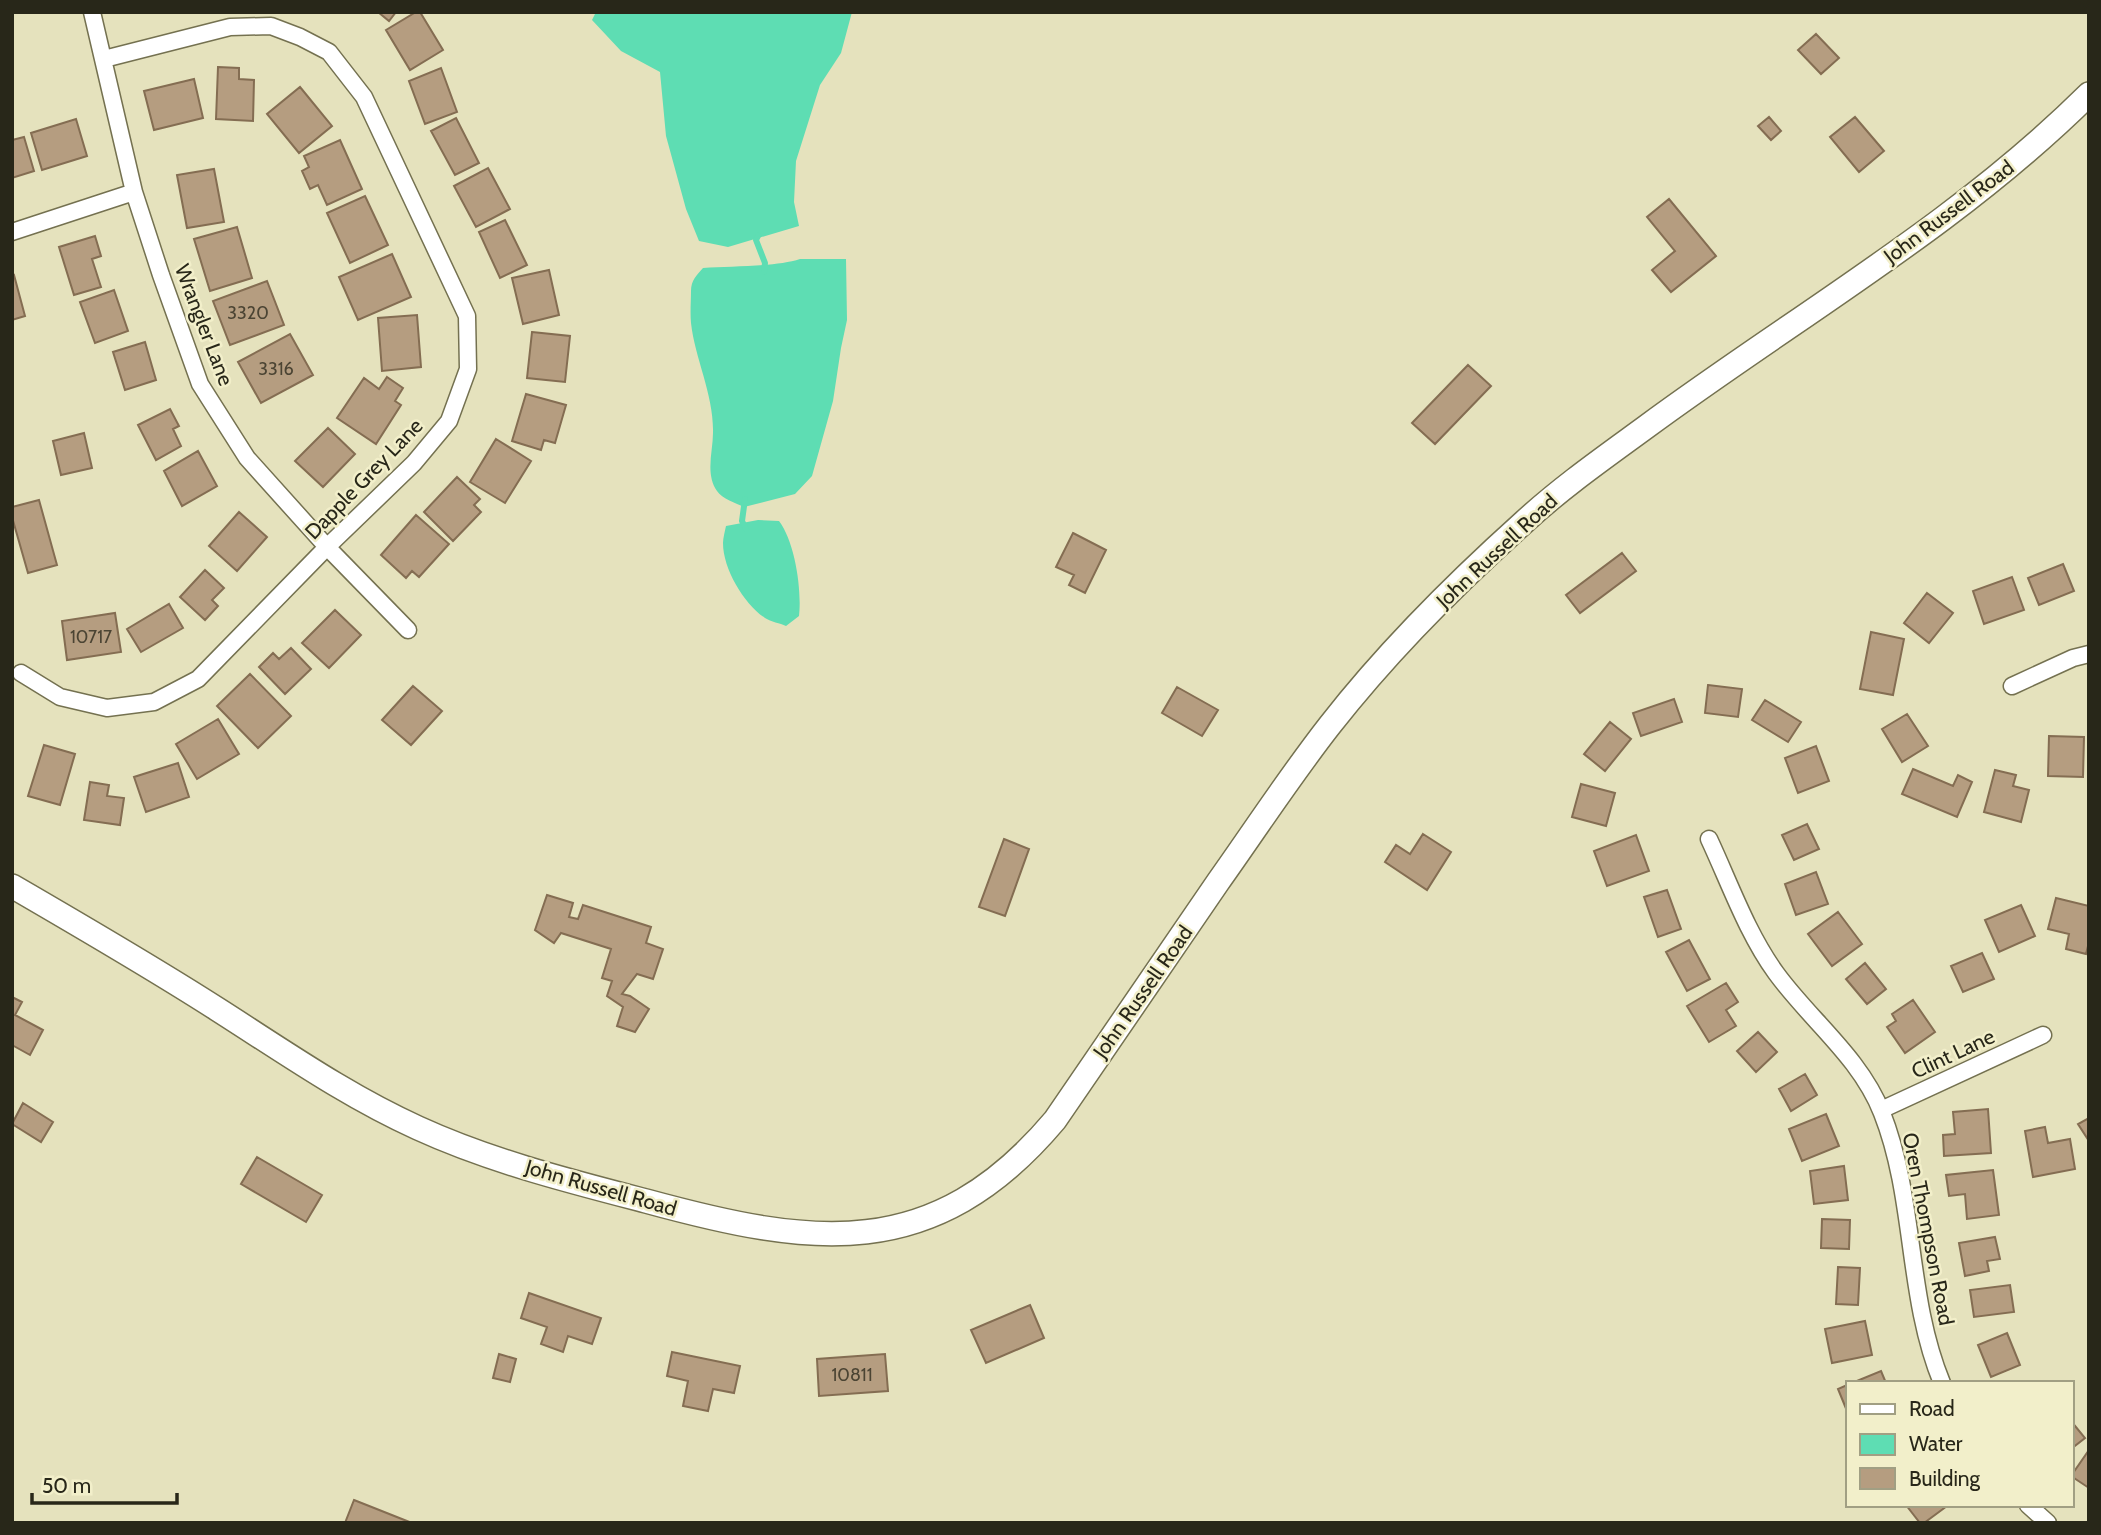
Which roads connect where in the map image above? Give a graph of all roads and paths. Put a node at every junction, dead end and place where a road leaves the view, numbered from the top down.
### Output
1 (92, 12) edge
2 (104, 59) junction
3 (2089, 94) edge
4 (134, 192) junction
5 (12, 232) edge
6 (327, 547) junction
7 (408, 630) dead end
8 (2089, 653) edge
9 (21, 673) dead end
10 (2012, 686) dead end
11 (1709, 839) dead end
12 (12, 886) edge
13 (2043, 1035) dead end
14 (1881, 1110) junction
15 (1941, 1381) edge
16 (2030, 1507) edge
17 (2048, 1523) edge

1 - 2 street, Wrangler Lane
2 - 4 street, Wrangler Lane
2 - 6 street, Dapple Grey Lane
3 - 12 street, John Russell Road
4 - 5 street
4 - 6 street, Wrangler Lane
6 - 7 street, Wrangler Lane
6 - 9 street, Dapple Grey Lane
8 - 10 street
11 - 14 street, Oren Thompson Road
13 - 14 street, Clint Lane
14 - 15 street, Oren Thompson Road
16 - 17 street

